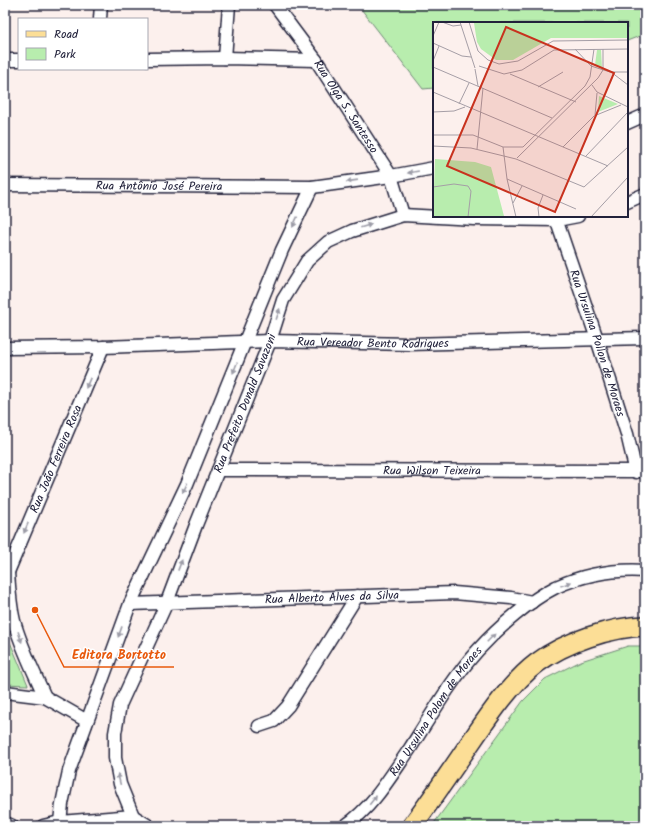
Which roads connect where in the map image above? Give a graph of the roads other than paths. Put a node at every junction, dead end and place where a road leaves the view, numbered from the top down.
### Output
1 (101, 5) edge
2 (229, 5) edge
3 (275, 5) edge
4 (100, 18) edge
5 (148, 58) edge
6 (225, 58) junction
7 (5, 60) edge
8 (18, 60) edge
9 (316, 60) junction
10 (645, 115) edge
11 (628, 123) edge
12 (433, 168) edge
13 (391, 176) junction
14 (5, 185) edge
15 (312, 187) junction
16 (645, 194) edge
17 (628, 202) edge
18 (402, 215) junction
19 (433, 217) edge
20 (438, 217) edge
21 (567, 217) edge
22 (556, 218) edge
23 (645, 338) edge
24 (597, 339) junction
25 (270, 341) junction
26 (245, 342) junction
27 (103, 347) junction
28 (5, 348) edge
29 (218, 470) junction
30 (641, 472) edge
31 (645, 571) edge
32 (6, 573) edge
33 (357, 596) junction
34 (167, 602) junction
35 (532, 602) junction
36 (130, 604) junction
37 (645, 626) edge
38 (5, 692) edge
39 (45, 697) junction
40 (87, 721) junction
41 (259, 726) dead end
42 (133, 821) edge
43 (5, 824) edge
44 (61, 824) edge
45 (12, 826) edge
46 (43, 826) edge
47 (149, 826) edge
48 (345, 826) edge
49 (412, 826) edge

1 - 4 street
2 - 6 street
3 - 9 street, Rua Olga S. Santesso
5 - 6 street
6 - 9 street
7 - 8 street
9 - 13 street, Rua Olga S. Santesso
10 - 11 street
12 -> 13 street
13 -> 15 street
13 - 18 street, Rua Olga S. Santesso
14 - 15 street, Rua Antônio José Pereira
15 -> 26 street, Rua Prefeito Donald Savazoni
16 - 17 street
18 - 19 street, Rua Prefeito Donald Savazoni
25 -> 18 street, Rua Prefeito Donald Savazoni
20 - 22 street, Rua Prefeito Donald Savazoni
21 - 22 street, Rua Prefeito Donald Savazoni
22 - 24 street, Rua Ursulina Pollon de Moraes
23 - 24 street, Rua Vereador Bento Rodrigues
24 - 25 street, Rua Vereador Bento Rodrigues
24 - 30 street, Rua Ursulina Pollon de Moraes
25 - 26 street, Rua Vereador Bento Rodrigues
25 - 29 street, Rua Prefeito Donald Savazoni
26 - 27 street, Rua Vereador Bento Rodrigues
26 -> 36 street, Rua Prefeito Donald Savazoni
27 - 28 street, Rua Vereador Bento Rodrigues
27 -> 32 street, Rua João Ferreira Rosa
29 - 30 street, Rua Wilson Teixeira
34 -> 29 street, Rua Prefeito Donald Savazoni
35 -> 31 street, Rua Ursulina Polom de Moraes
32 -> 39 street, Rua João Ferreira Rosa
33 - 34 street, Rua Alberto Alves da Silva
33 - 35 street, Rua Alberto Alves da Silva
33 - 41 street
34 - 36 street, Rua Alberto Alves da Silva
42 -> 34 street, Rua Prefeito Donald Savazoni
48 -> 35 street, Rua Ursulina Polom de Moraes
36 -> 40 street, Rua Prefeito Donald Savazoni
37 - 49 main road
38 - 39 street
39 - 40 street
40 - 44 street, Rua Prefeito Donald Savazoni
42 - 44 street
42 - 47 street
43 - 45 street
44 - 46 street

